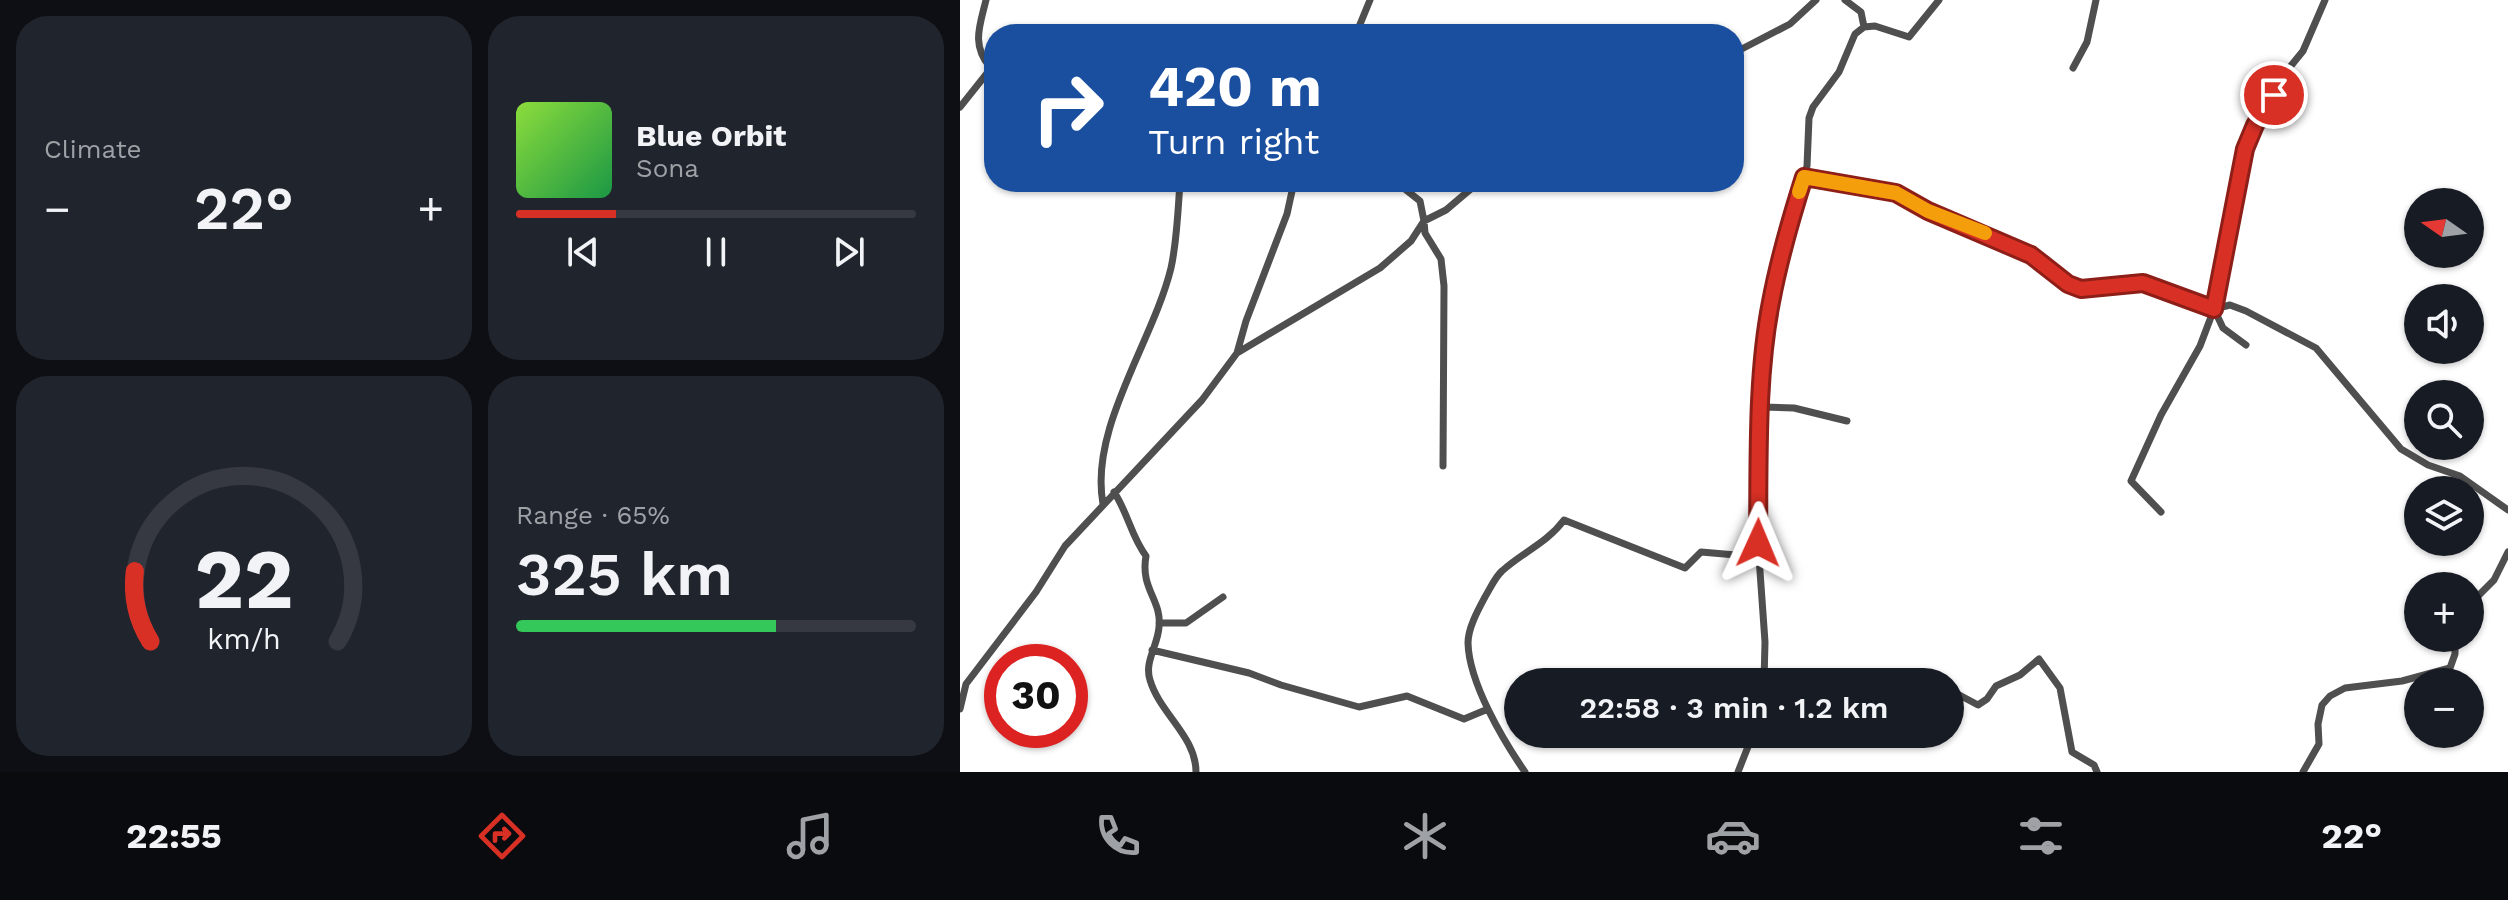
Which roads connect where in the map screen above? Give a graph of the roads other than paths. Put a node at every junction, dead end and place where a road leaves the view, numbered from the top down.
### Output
1 (986, 0) edge
2 (1370, 0) edge
3 (1816, 0) edge
4 (1845, 0) edge
5 (1939, 0) edge
6 (2096, 0) edge
7 (2325, 0) edge
8 (1360, 24) edge
9 (1864, 27) junction
10 (1744, 48) edge
11 (984, 57) edge
12 (2073, 68) dead end
13 (984, 77) edge
14 (960, 107) edge
15 (1804, 177) junction
16 (1179, 192) edge
17 (1292, 192) edge
18 (1409, 192) edge
19 (1467, 192) edge
20 (1424, 221) junction
21 (2214, 309) junction
22 (2246, 345) dead end
23 (1237, 353) junction
24 (1761, 407) junction
25 (1847, 421) dead end
26 (1443, 466) dead end
27 (1114, 492) junction
28 (1103, 504) junction
29 (2508, 510) edge
30 (2161, 512) dead end
31 (2508, 552) edge
32 (1759, 557) junction
33 (2484, 590) edge
34 (1223, 597) dead end
35 (1159, 623) junction
36 (1152, 650) junction
37 (2455, 652) edge
38 (1764, 668) edge
39 (1964, 698) edge
40 (960, 709) edge
41 (1488, 709) junction
42 (1747, 748) edge
43 (1196, 772) edge
44 (1525, 772) edge
45 (1738, 772) edge
46 (2097, 772) edge
47 (2303, 772) edge

1 - 11 street
2 - 8 street
3 - 10 street
4 - 9 street
5 - 9 street
6 - 12 street
7 - 21 street
9 - 15 street
13 - 14 street
15 - 21 street
15 - 24 street
16 - 28 street
17 - 23 street
18 - 20 street
19 - 20 street
20 - 23 street
20 - 26 street
21 - 22 street
21 - 29 street
21 - 30 street
23 - 27 street
24 - 25 street
24 - 32 street
27 - 28 street
27 - 35 street
28 - 40 street
31 - 33 street
32 - 38 street
32 - 41 street
34 - 35 street
35 - 36 street
36 - 41 street
36 - 43 street
37 - 47 street
39 - 46 street
41 - 44 street
42 - 45 street

